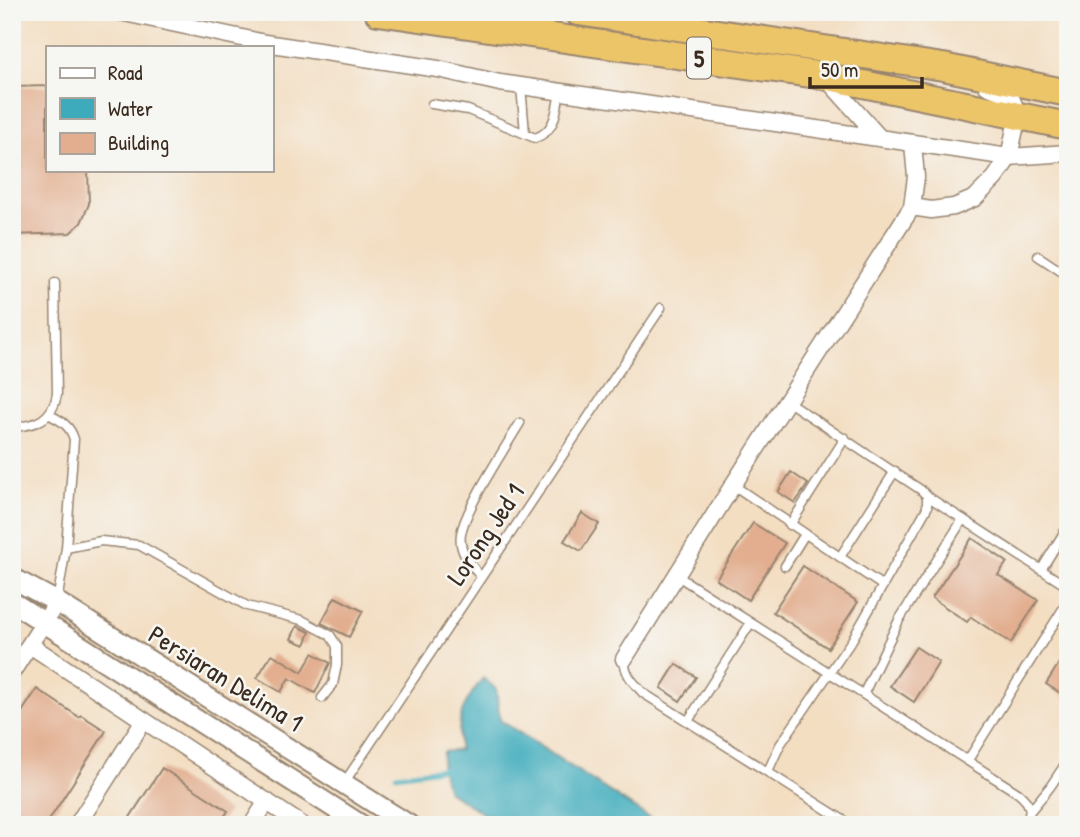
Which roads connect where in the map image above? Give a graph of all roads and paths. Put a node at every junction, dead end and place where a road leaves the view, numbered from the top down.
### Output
1 (120, 12) edge
2 (378, 12) edge
3 (588, 13) edge
4 (183, 18) edge
5 (943, 67) junction
6 (824, 76) junction
7 (521, 86) junction
8 (560, 92) junction
9 (1068, 93) edge
10 (432, 104) dead end
11 (1018, 115) junction
12 (1068, 126) edge
13 (525, 132) junction
14 (878, 136) junction
15 (913, 144) junction
16 (1068, 153) edge
17 (1009, 157) junction
18 (912, 207) junction
19 (1038, 256) dead end
20 (1068, 276) edge
21 (55, 283) dead end
22 (661, 308) dead end
23 (787, 401) junction
24 (50, 415) junction
25 (520, 423) dead end
26 (12, 427) edge
27 (845, 438) junction
28 (895, 471) junction
29 (733, 485) junction
30 (927, 496) junction
31 (963, 519) junction
32 (790, 525) junction
33 (1068, 526) edge
34 (805, 534) junction
35 (66, 548) junction
36 (840, 557) junction
37 (785, 566) dead end
38 (1041, 570) junction
39 (676, 575) junction
40 (481, 577) junction
41 (12, 578) edge
42 (883, 586) junction
43 (1068, 587) edge
44 (1068, 601) edge
45 (12, 602) edge
46 (57, 602) junction
47 (45, 622) junction
48 (750, 624) junction
49 (30, 645) junction
50 (624, 659) joint
51 (12, 672) edge
52 (830, 673) junction
53 (864, 693) junction
54 (321, 698) dead end
55 (144, 720) junction
56 (688, 721) junction
57 (968, 760) junction
58 (1068, 760) edge
59 (768, 771) junction
60 (344, 783) junction
61 (267, 801) junction
62 (1031, 810) junction
63 (77, 825) edge
64 (252, 825) edge
65 (302, 825) edge
66 (361, 825) edge
67 (410, 825) edge
68 (851, 825) edge
69 (1024, 825) edge

1 - 4 street
2 - 6 highway, 5
3 - 5 highway, 5
4 - 7 street
5 - 9 highway, 5
5 - 11 street
6 - 11 highway, 5
6 - 14 street
7 - 8 street
7 - 13 lane
8 - 13 lane
8 - 14 street
10 - 13 lane
11 - 12 highway, 5
11 - 17 street
14 - 15 street
15 - 17 street
15 - 18 street
16 - 17 street
17 - 18 street
18 - 23 street
19 - 20 lane
21 - 24 lane
22 - 40 lane, Lorong Jed 1
23 - 27 lane
23 - 29 street
24 - 26 lane
24 - 35 lane
25 - 40 lane
27 - 28 lane
27 - 32 lane
28 - 30 lane
28 - 36 lane
29 - 32 lane
29 - 39 street
30 - 31 lane
30 - 42 lane
31 - 38 lane
31 - 53 lane
32 - 34 lane
33 - 38 lane
34 - 36 lane
34 - 37 lane
35 - 46 lane
35 - 54 lane
36 - 42 lane
38 - 43 lane
39 - 48 lane
39 - 50 street
40 - 60 lane, Lorong Jed 1
41 - 46 street, Persiaran Delima 1
42 - 52 lane
44 - 57 lane
45 - 47 street, Persiaran Delima 1
46 - 47 street
46 - 60 street, Persiaran Delima 1
47 - 49 street
47 - 66 street, Persiaran Delima 1
48 - 52 lane
48 - 56 lane
49 - 51 street
49 - 55 street
50 - 56 lane
52 - 53 lane
52 - 59 lane
53 - 57 lane
55 - 61 street
55 - 63 street
56 - 59 lane
57 - 62 lane
58 - 62 lane
59 - 68 lane
60 - 67 street, Persiaran Delima 1
61 - 64 street
61 - 65 street
62 - 69 lane

